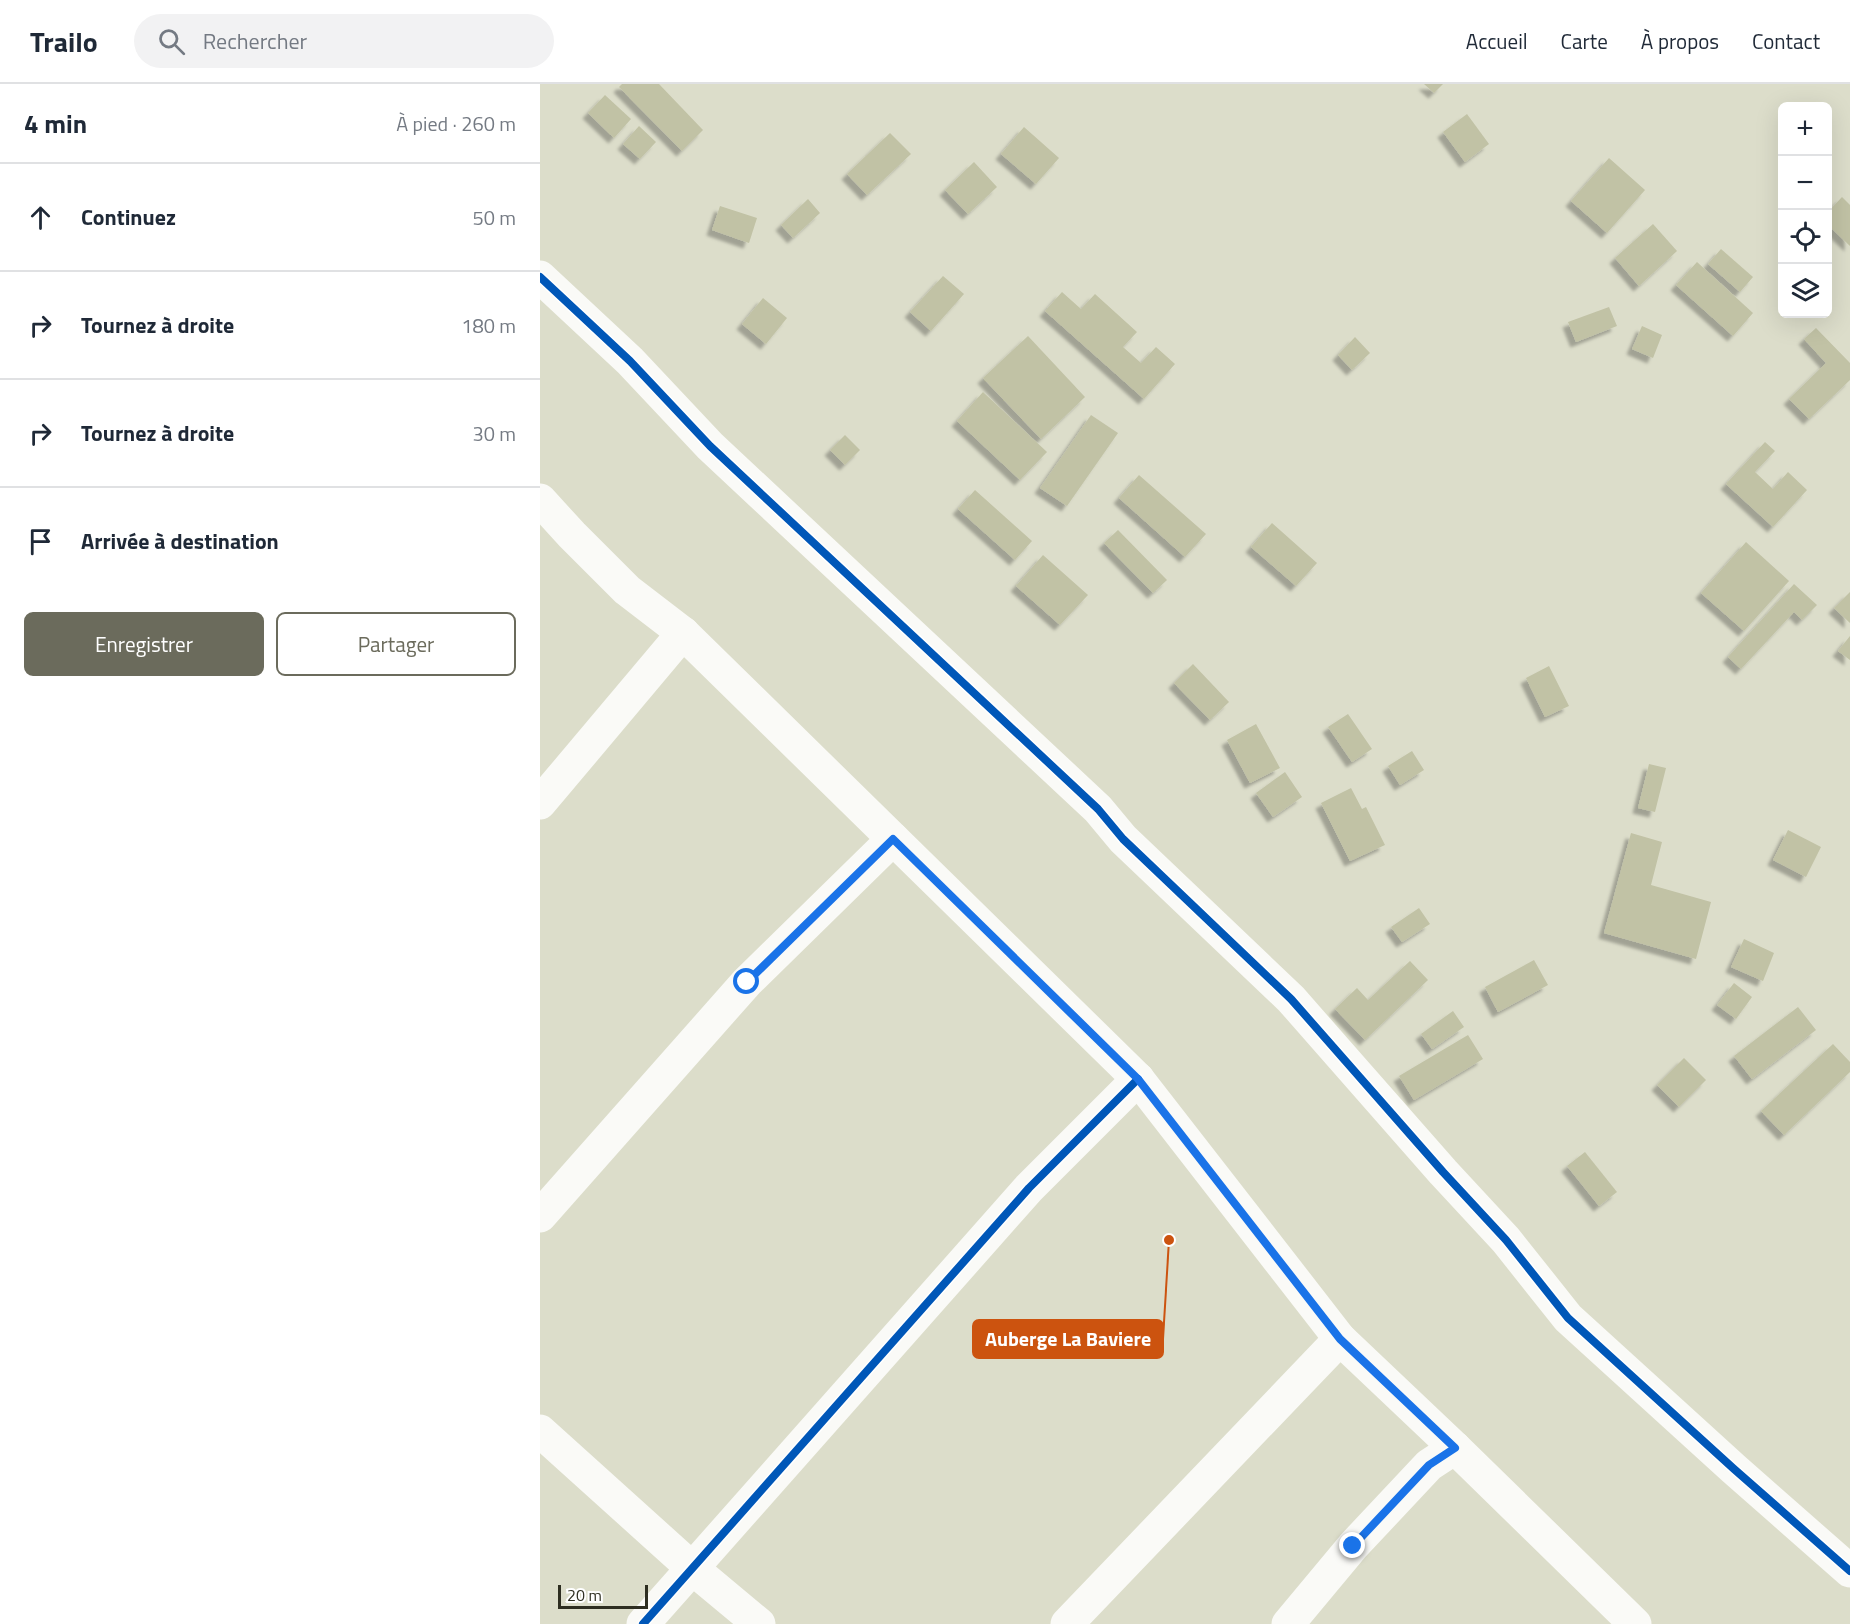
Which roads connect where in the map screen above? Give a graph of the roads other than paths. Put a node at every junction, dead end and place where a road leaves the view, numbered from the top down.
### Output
1 (540, 277) edge
2 (540, 500) edge
3 (683, 633) junction
4 (540, 803) edge
5 (893, 839) junction
6 (1138, 1079) junction
7 (540, 1216) edge
8 (1340, 1339) junction
9 (540, 1431) edge
10 (1455, 1448) junction
11 (693, 1569) junction
12 (1850, 1570) edge
13 (643, 1624) edge
14 (759, 1624) edge
15 (1067, 1624) edge
16 (1288, 1624) edge
17 (1635, 1624) edge

1 - 12 street
2 - 3 street
3 - 4 street
3 - 5 street
5 - 6 street
5 - 7 street
6 - 8 street
6 - 11 street
8 - 10 street
8 - 15 street
9 - 11 street
10 - 16 street
10 - 17 street
11 - 13 street
11 - 14 street

